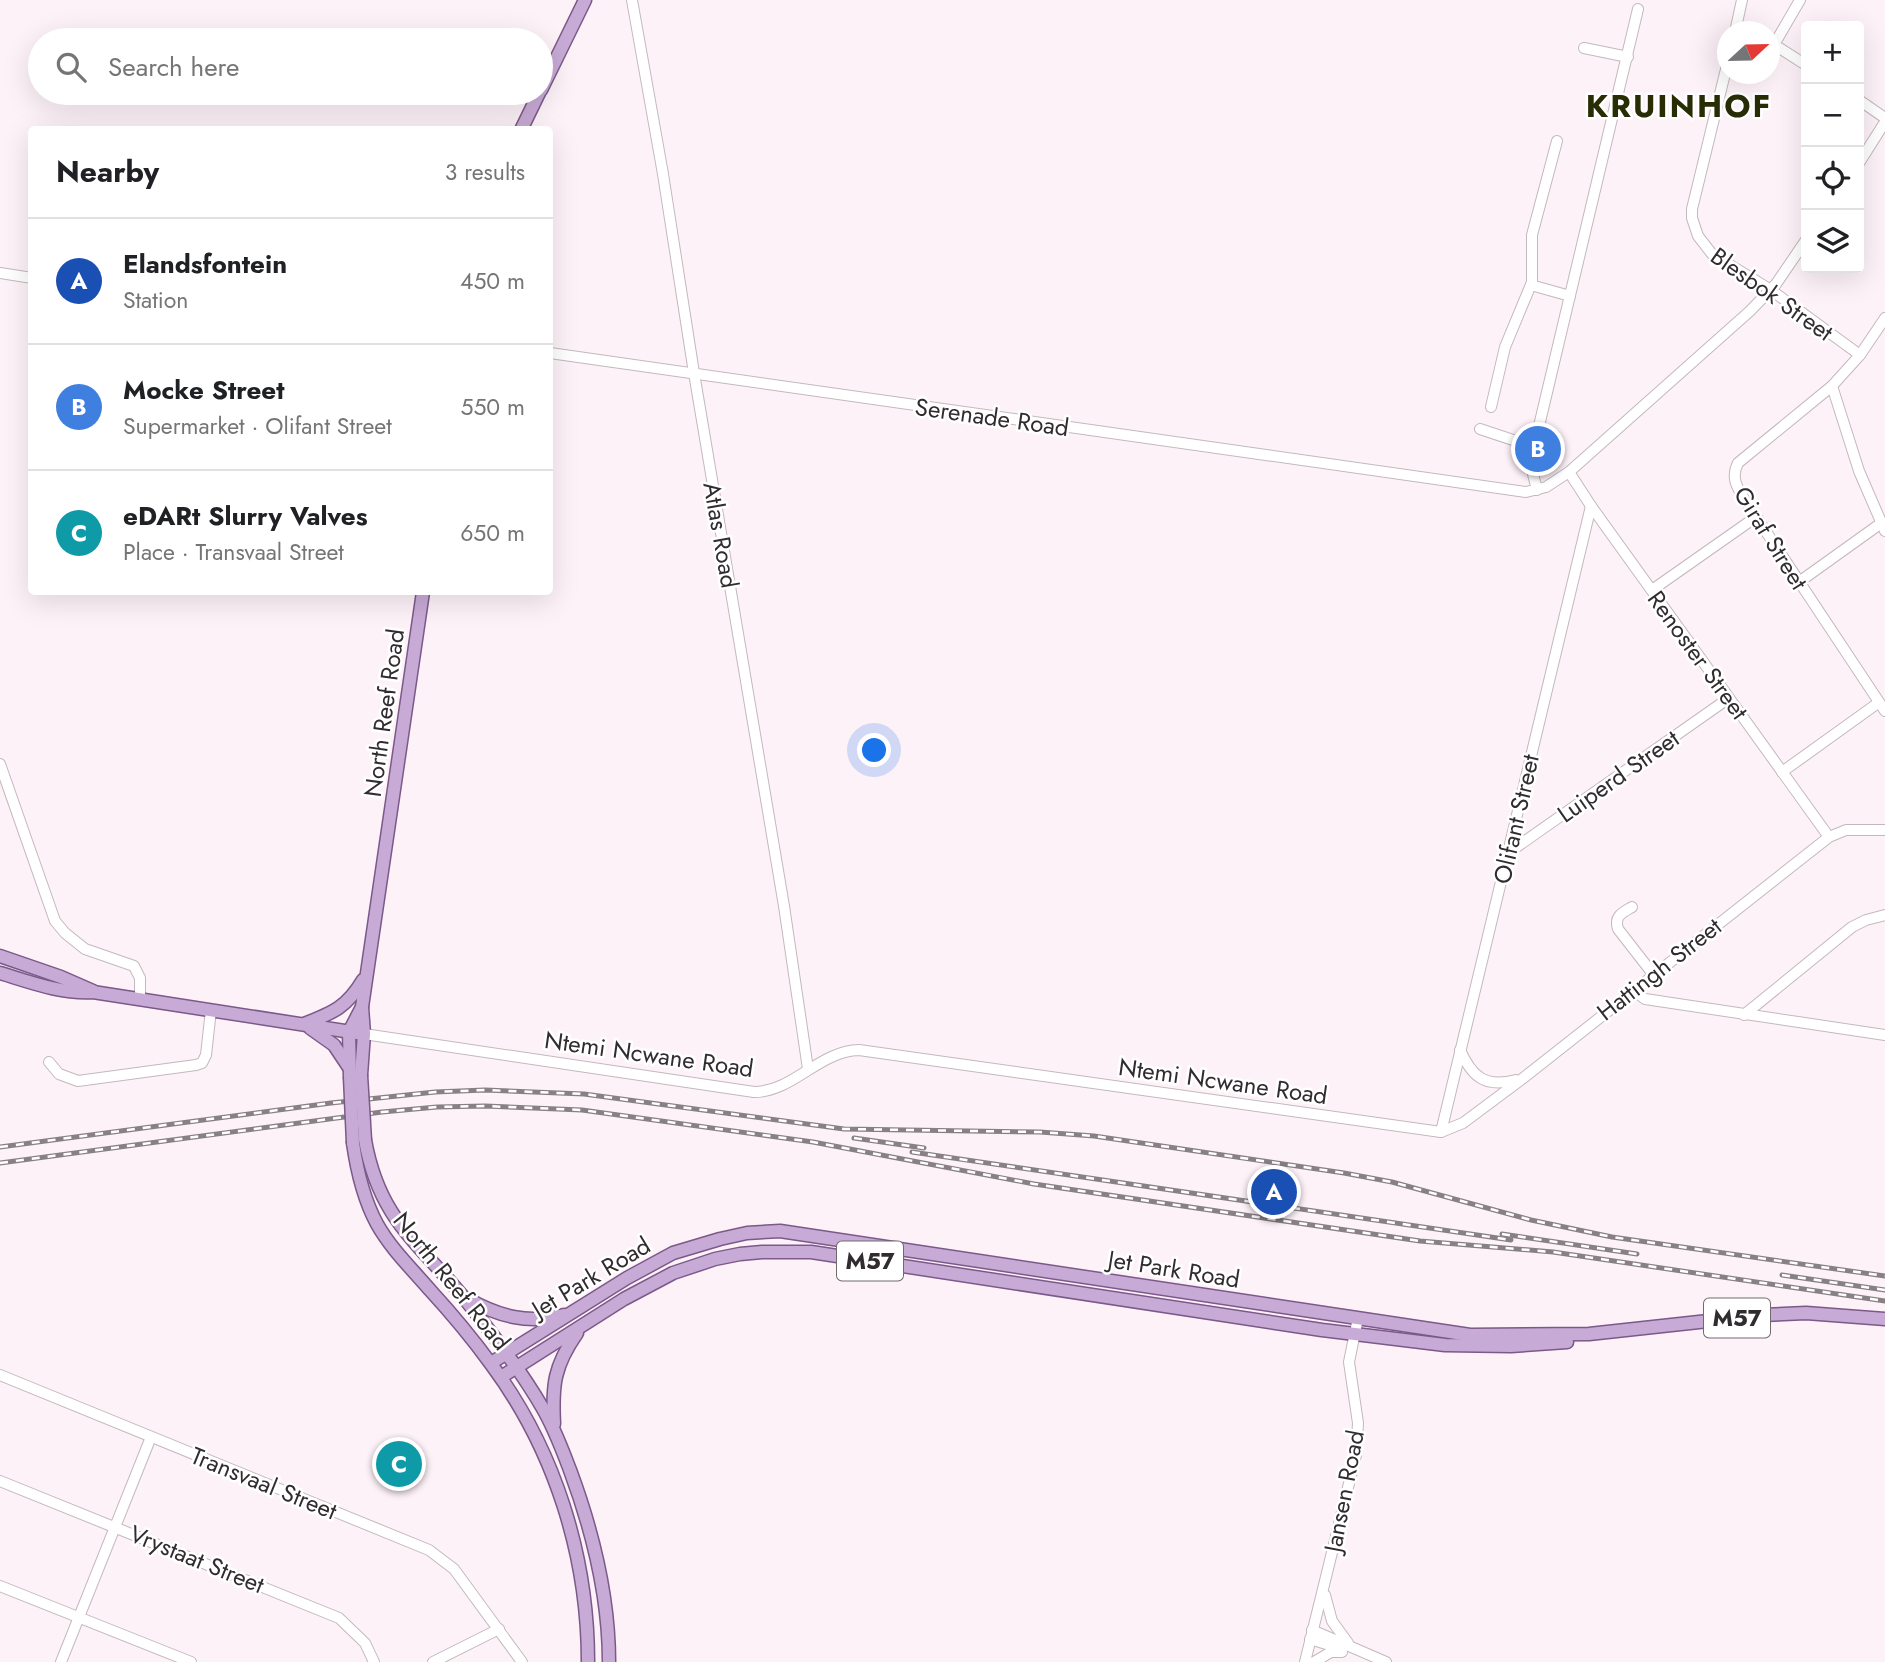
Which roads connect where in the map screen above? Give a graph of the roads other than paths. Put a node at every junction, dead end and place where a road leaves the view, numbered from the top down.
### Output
1 (584, 0) edge
2 (632, 0) edge
3 (1742, 0) edge
4 (1800, 0) edge
5 (1638, 9) dead end
6 (1737, 21) edge
7 (1780, 30) edge
8 (1780, 47) edge
9 (1584, 48) dead end
10 (1628, 57) junction
11 (1801, 62) edge
12 (553, 64) edge
13 (1722, 84) edge
14 (1864, 104) edge
15 (533, 105) edge
16 (1885, 120) edge
17 (523, 126) edge
18 (1558, 141) dead end
19 (1864, 155) edge
20 (1801, 247) edge
21 (0, 273) edge
22 (28, 277) edge
23 (1531, 285) junction
24 (1771, 290) junction
25 (1570, 296) junction
26 (1885, 318) edge
27 (553, 353) edge
28 (1860, 355) junction
29 (694, 373) junction
30 (1832, 386) junction
31 (1492, 407) dead end
32 (1480, 429) dead end
33 (1534, 447) junction
34 (1569, 472) junction
35 (1537, 490) junction
36 (1591, 506) junction
37 (1756, 517) junction
38 (1883, 527) edge
39 (1799, 582) junction
40 (1652, 590) junction
41 (423, 595) edge
42 (1729, 698) junction
43 (1882, 707) edge
44 (0, 764) edge
45 (1782, 772) junction
46 (1885, 830) edge
47 (1829, 837) junction
48 (1507, 853) junction
49 (1632, 907) dead end
50 (1885, 915) edge
51 (0, 956) edge
52 (368, 972) junction
53 (0, 973) edge
54 (1653, 974) junction
55 (1633, 989) junction
56 (93, 992) junction
57 (140, 999) junction
58 (362, 1007) junction
59 (211, 1010) junction
60 (1744, 1015) junction
61 (304, 1024) junction
62 (349, 1032) junction
63 (364, 1034) junction
64 (1885, 1035) edge
65 (1460, 1049) junction
66 (49, 1062) dead end
67 (808, 1069) junction
68 (354, 1073) junction
69 (1522, 1079) junction
70 (1441, 1132) junction
71 (359, 1142) junction
72 (462, 1296) junction
73 (573, 1312) junction
74 (1358, 1318) junction
75 (1885, 1319) edge
76 (1885, 1324) edge
77 (581, 1327) junction
78 (1356, 1335) junction
79 (508, 1353) junction
80 (491, 1363) junction
81 (517, 1367) junction
82 (0, 1375) edge
83 (501, 1377) junction
84 (554, 1430) junction
85 (152, 1437) junction
86 (0, 1481) edge
87 (117, 1527) junction
88 (0, 1586) edge
89 (1324, 1591) junction
90 (80, 1617) junction
91 (499, 1629) junction
92 (1311, 1634) junction
93 (1351, 1650) junction
94 (61, 1662) edge
95 (191, 1662) edge
96 (374, 1662) edge
97 (433, 1662) edge
98 (522, 1662) edge
99 (588, 1662) edge
100 (609, 1662) edge
101 (1305, 1662) edge
102 (1314, 1662) edge
103 (1372, 1662) edge
104 (1386, 1662) edge

1 - 12 main road
2 - 29 street, Atlas Road
3 - 6 street
4 - 7 street
5 - 10 street
8 - 11 street
9 - 10 street
10 - 25 street
13 - 24 street, Blesbok Street
14 - 16 street
15 - 17 main road
16 - 19 street
18 - 23 street
20 - 24 street
21 - 22 street
23 - 25 street
23 - 31 street
24 - 28 street, Blesbok Street
24 - 34 street
25 - 33 street
26 - 28 street, Giraf Street
27 - 29 street, Serenade Road
28 - 30 street, Giraf Street
29 - 35 street, Serenade Road
29 - 67 street, Atlas Road
30 - 37 street, Giraf Street
30 - 38 street
32 - 33 street
33 - 35 street
34 - 35 street
34 - 36 street, Renoster Street
36 - 40 street, Renoster Street
36 - 48 street, Olifant Street
37 - 39 street, Giraf Street
37 - 40 street
38 - 39 street
39 - 43 street, Giraf Street
40 - 42 street, Renoster Street
41 - 52 main road, North Reef Road
42 - 45 street, Renoster Street
42 - 48 street, Luiperd Street
43 - 45 street
44 - 57 street
45 - 47 street, Renoster Street
46 - 47 street, Hattingh Street
47 - 54 street, Hattingh Street
48 - 65 street, Olifant Street
49 - 54 street
50 - 60 street
51 - 56 main road, Ntemi Ncwane Road
52 - 58 main road, North Reef Road
52 - 61 main road
53 - 56 main road, Ntemi Ncwane Road
54 - 55 street, Hattingh Street
55 - 60 street
55 - 69 street, Hattingh Street
56 - 57 main road, Ntemi Ncwane Road
57 - 59 main road, Ntemi Ncwane Road
58 - 62 main road, North Reef Road
58 - 63 main road, North Reef Road
59 - 61 main road, Ntemi Ncwane Road
59 - 66 street
60 - 64 street
61 - 62 main road, Ntemi Ncwane Road
61 - 68 main road
62 - 63 main road, Ntemi Ncwane Road
62 - 68 main road, North Reef Road
63 - 67 street, Ntemi Ncwane Road
63 - 68 main road, North Reef Road
65 - 69 street
65 - 70 street, Olifant Street
67 - 70 street, Ntemi Ncwane Road
68 - 71 main road, North Reef Road, bridge
69 - 70 street, Hattingh Street
71 - 72 main road, North Reef Road
71 - 80 main road, North Reef Road
72 - 73 main road
72 - 79 main road, North Reef Road
73 - 74 main road, Jet Park Road / M57
73 - 79 main road, Jet Park Road / M57
74 - 75 main road, Jet Park Road / M57
74 - 78 street, Jansen Road
76 - 78 main road, Jet Park Road / M57
77 - 78 main road, Jet Park Road / M57
77 - 81 main road, Jet Park Road / M57
77 - 84 main road
78 - 89 street, Jansen Road
79 - 80 main road, Jet Park Road / M57
79 - 81 main road, North Reef Road
80 - 83 main road, North Reef Road
81 - 83 main road, Jet Park Road / M57
81 - 84 main road
82 - 85 street, Transvaal Street
83 - 99 main road
84 - 100 main road
85 - 87 street
85 - 91 street, Transvaal Street
86 - 87 street, Vrystaat Street
87 - 90 street
87 - 96 street, Vrystaat Street
88 - 90 street
89 - 92 street, Jansen Road
89 - 93 street
90 - 94 street
90 - 95 street
91 - 97 street
91 - 98 street, Transvaal Street
92 - 93 street
92 - 101 street, Jansen Road
93 - 102 street
93 - 103 street
93 - 104 street

